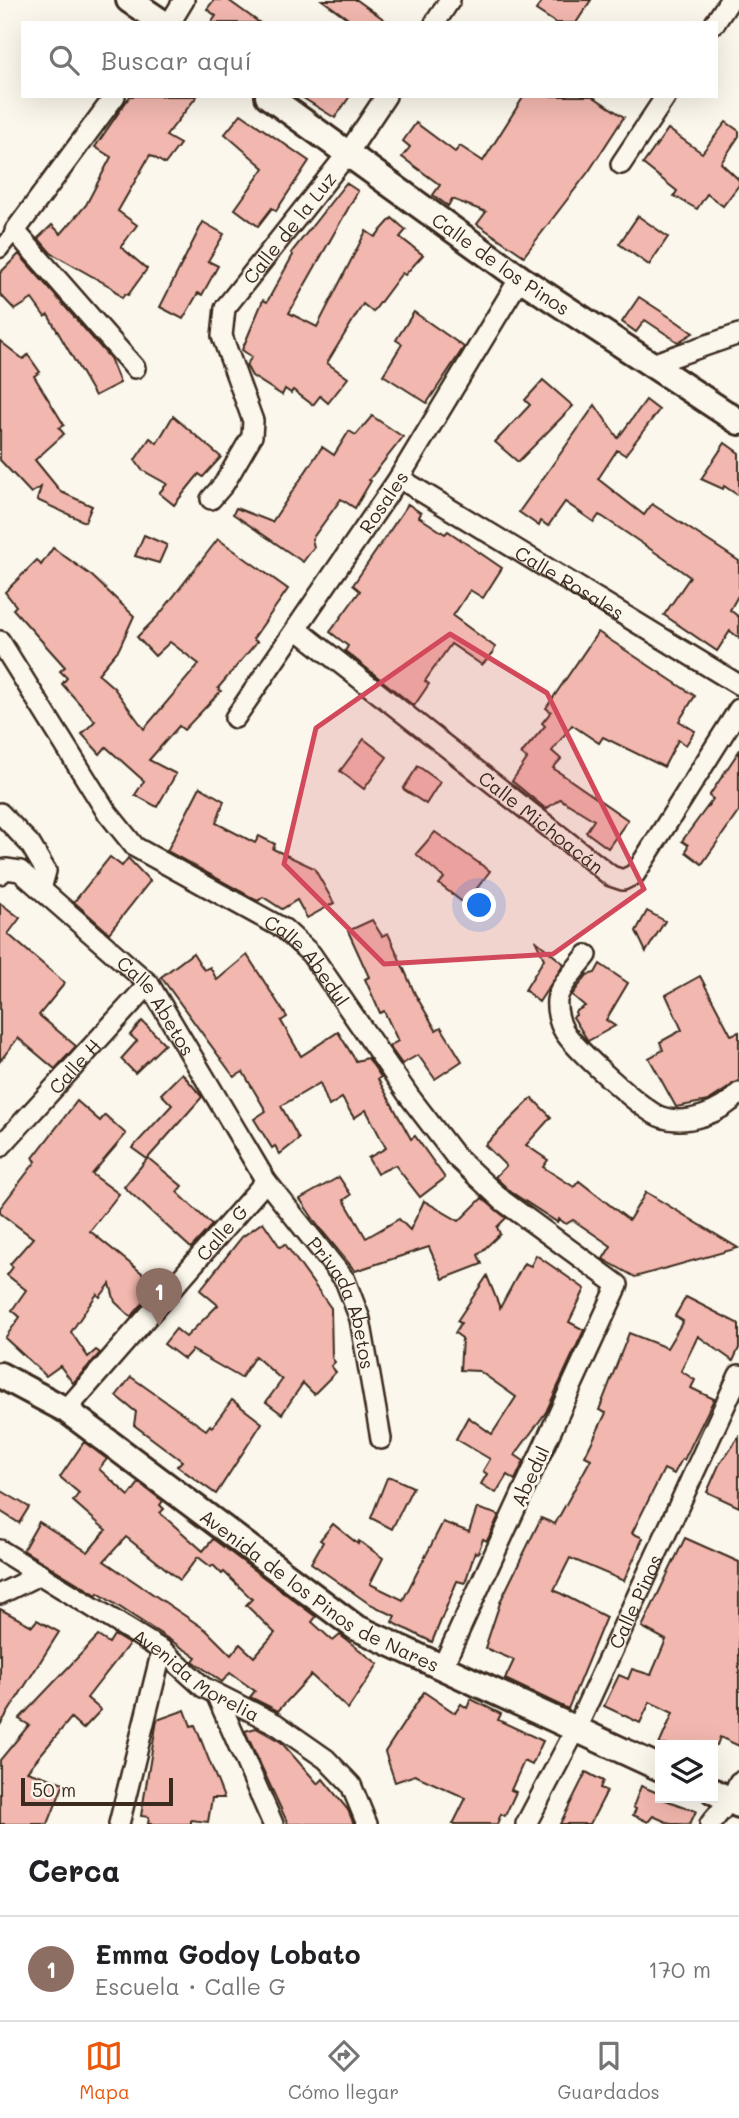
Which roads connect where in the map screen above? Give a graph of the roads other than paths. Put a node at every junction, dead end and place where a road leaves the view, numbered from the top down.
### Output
1 (129, 0) edge
2 (184, 0) edge
3 (450, 0) edge
4 (730, 0) edge
5 (160, 21) edge
6 (171, 21) edge
7 (436, 21) edge
8 (716, 21) edge
9 (115, 98) edge
10 (271, 98) edge
11 (385, 98) edge
12 (665, 98) edge
13 (348, 153) junction
14 (621, 164) dead end
15 (15, 231) junction
16 (0, 250) edge
17 (520, 278) junction
18 (739, 334) edge
19 (652, 364) junction
20 (135, 368) dead end
21 (739, 422) edge
22 (399, 478) junction
23 (211, 499) dead end
24 (298, 630) junction
25 (0, 641) edge
26 (739, 685) edge
27 (739, 709) edge
28 (235, 719) dead end
29 (0, 813) edge
30 (3, 871) edge
31 (41, 889) junction
32 (587, 955) dead end
33 (149, 984) junction
34 (739, 1093) edge
35 (0, 1147) edge
36 (266, 1181) junction
37 (618, 1285) joint
38 (0, 1375) edge
39 (739, 1375) edge
40 (65, 1410) junction
41 (381, 1439) dead end
42 (0, 1550) edge
43 (41, 1574) junction
44 (0, 1594) edge
45 (162, 1650) junction
46 (442, 1668) junction
47 (216, 1694) junction
48 (575, 1731) junction
49 (655, 1766) edge
50 (730, 1794) edge
51 (119, 1824) edge
52 (273, 1824) edge
53 (367, 1824) edge
54 (526, 1824) edge
55 (710, 1824) edge

1 - 5 street
2 - 6 street
3 - 7 street
4 - 8 street
9 - 15 street
10 - 13 street, Calle de los Pinos
11 - 13 street, Calle de la Luz
12 - 14 street
13 - 17 street, Calle de los Pinos
13 - 23 street, Calle de la Luz
15 - 16 street
15 - 20 street
17 - 19 street, Calle de los Pinos
17 - 22 street, Rosales
18 - 19 street
19 - 21 street, Calle de los Pinos
22 - 24 street, Rosales
22 - 26 street, Calle Rosales
24 - 27 street, Calle Michoacán
24 - 28 street, Rosales
25 - 37 street, Calle Abedul
29 - 31 street
30 - 31 street, Calle Abetos
31 - 33 street, Calle Abetos
32 - 34 street
33 - 35 street, Calle H
33 - 36 street, Calle Abetos
36 - 40 street, Calle G
36 - 41 street, Privada Abetos
37 - 46 street, Abedul
38 - 40 street, Avenida de los Pinos de Nares
39 - 48 street, Calle Pinos
40 - 46 street, Avenida de los Pinos de Nares
42 - 43 street, Avenida Morelia
43 - 44 street
43 - 45 street, Avenida Morelia
45 - 47 street, Avenida Morelia
45 - 51 street
46 - 48 street, Avenida de los Pinos de Nares
47 - 52 street
47 - 53 street, Avenida Morelia
48 - 49 street, Avenida de los Pinos de Nares
48 - 54 street, Calle Pinos
50 - 55 street

